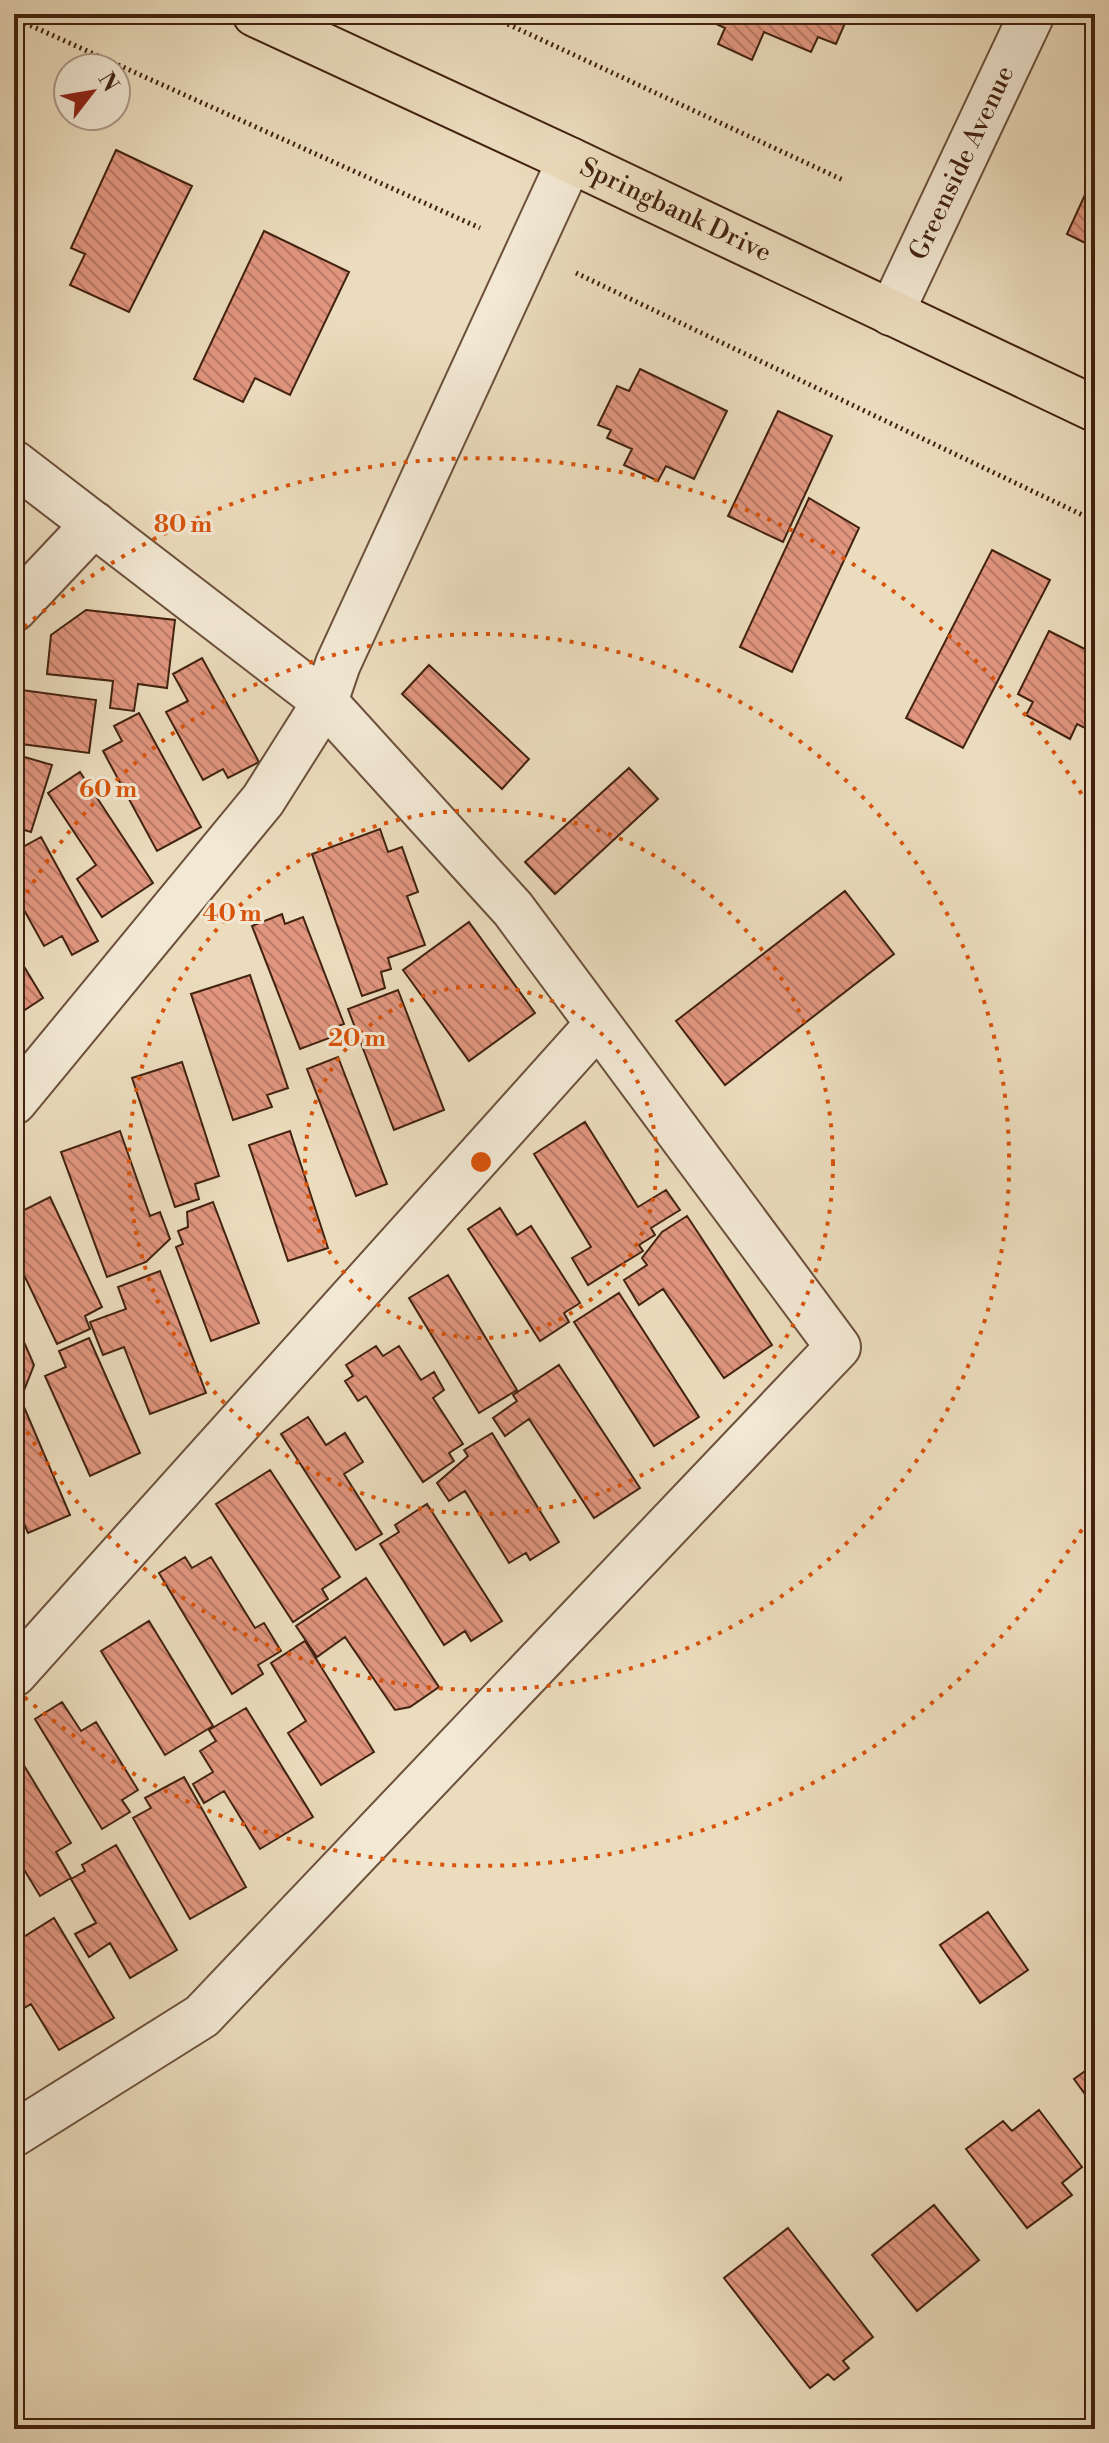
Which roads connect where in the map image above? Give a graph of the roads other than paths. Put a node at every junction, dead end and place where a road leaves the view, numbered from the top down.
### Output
1 (255, 14) edge
2 (1032, 14) edge
3 (570, 160) junction
4 (891, 313) junction
5 (1095, 409) edge
6 (14, 463) edge
7 (94, 524) junction
8 (14, 609) edge
9 (325, 702) junction
10 (597, 1025) junction
11 (14, 1102) edge
12 (14, 1674) edge
13 (14, 2134) edge

1 - 3 main road, Springbank Drive
2 - 4 street, Greenside Avenue
3 - 4 main road, Springbank Drive
3 - 9 street
4 - 5 main road, Springbank Drive
6 - 7 street
7 - 8 street
7 - 9 street
9 - 10 street
9 - 11 street
10 - 12 street
10 - 13 street

